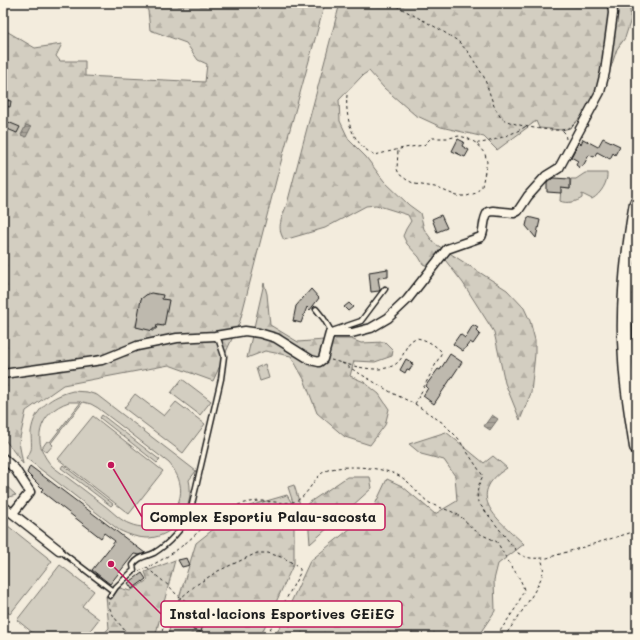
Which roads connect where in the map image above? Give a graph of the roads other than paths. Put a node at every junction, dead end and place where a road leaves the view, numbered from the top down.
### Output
1 (612, 3) edge
2 (637, 203) edge
3 (385, 289) dead end
4 (316, 309) dead end
5 (331, 332) junction
6 (215, 336) junction
7 (3, 374) edge
8 (637, 447) edge
9 (3, 458) edge
10 (3, 506) edge
11 (13, 513) junction
12 (59, 550) joint
13 (113, 591) junction
14 (110, 596) road end

1 - 5 street
2 - 8 highway
3 - 5 lane
4 - 5 lane
5 - 6 street
6 - 7 street
6 - 13 lane
9 - 11 street
10 - 11 street
11 - 12 street
12 - 13 lane
13 - 14 lane

